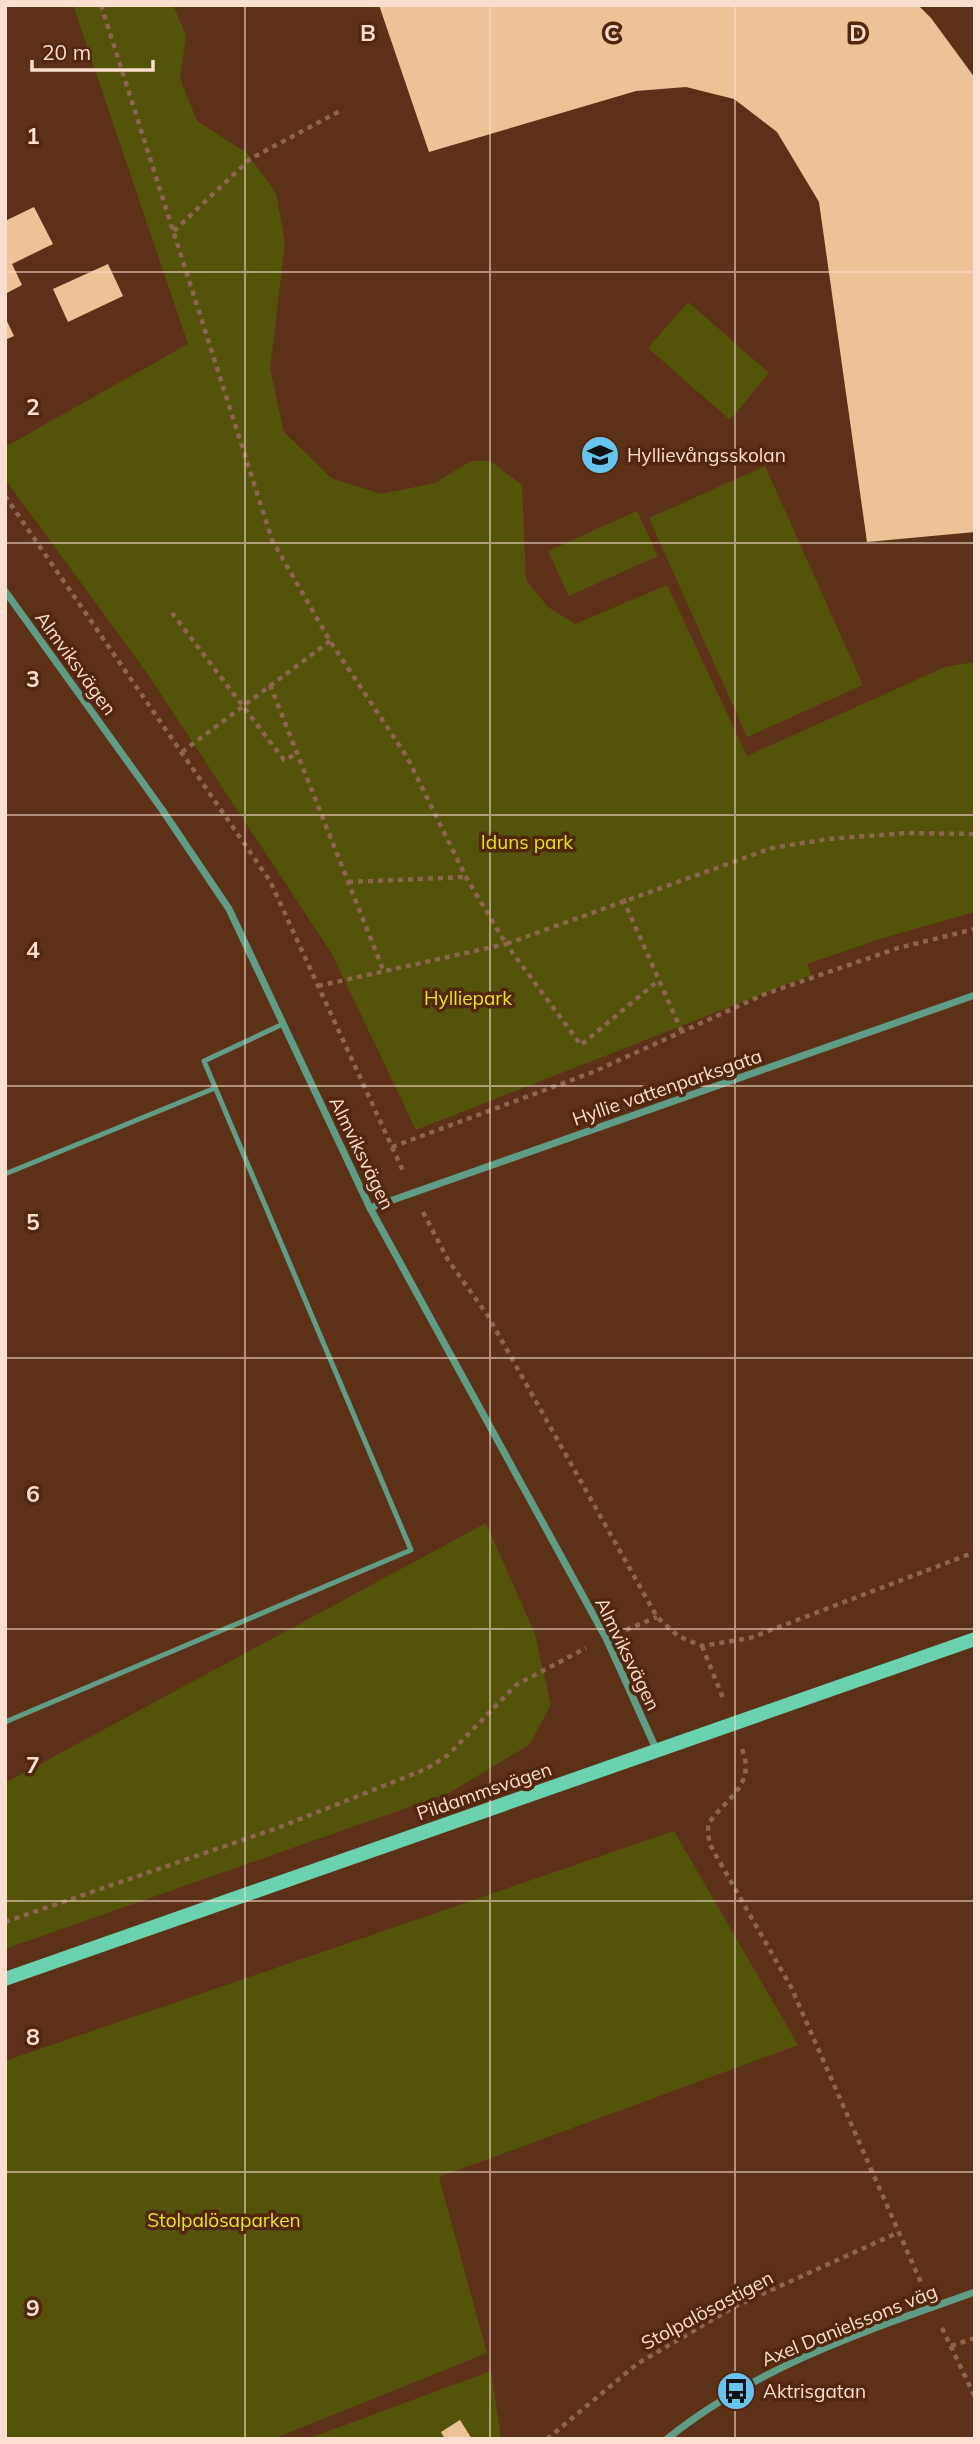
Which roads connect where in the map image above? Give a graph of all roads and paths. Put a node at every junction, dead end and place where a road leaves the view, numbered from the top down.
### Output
1 (101, 5) edge
2 (340, 111) dead end
3 (174, 231) junction
4 (5, 496) edge
5 (5, 591) edge
6 (172, 613) dead end
7 (330, 641) junction
8 (270, 685) junction
9 (242, 706) junction
10 (181, 752) junction
11 (297, 754) junction
12 (975, 834) edge
13 (466, 877) junction
14 (348, 882) junction
15 (623, 899) junction
16 (975, 929) edge
17 (506, 944) junction
18 (384, 972) junction
19 (659, 980) junction
20 (318, 986) junction
21 (975, 995) edge
22 (283, 1024) junction
23 (682, 1032) junction
24 (215, 1088) junction
25 (392, 1147) junction
26 (5, 1174) edge
27 (413, 1193) junction
28 (370, 1208) junction
29 (975, 1552) edge
30 (657, 1616) junction
31 (606, 1638) junction
32 (975, 1639) edge
33 (5, 1722) edge
34 (657, 1751) junction
35 (748, 1765) dead end
36 (5, 1922) edge
37 (5, 1979) edge
38 (975, 2292) edge
39 (975, 2338) edge
40 (951, 2346) dead end
41 (547, 2439) edge
42 (667, 2439) edge

1 - 3 path
2 - 3 path
3 - 7 path
4 - 10 path
5 - 22 street, Almviksvägen
6 - 9 path
7 - 8 path
7 - 13 path
8 - 9 path
8 - 11 path
9 - 10 path
9 - 11 path
10 - 20 path
11 - 14 path
12 - 15 path
13 - 14 path
13 - 17 path
14 - 18 path
15 - 17 path
15 - 19 path
16 - 23 path
17 - 18 path
17 - 19 path
18 - 20 path
19 - 23 path
20 - 25 path
21 - 27 street, Hyllie vattenparksgata
22 - 24 lane
22 - 28 street, Almviksvägen
23 - 25 path
24 - 26 lane
24 - 33 lane
25 - 27 path
27 - 28 street, Hyllie vattenparksgata
27 - 30 path
28 - 31 street, Almviksvägen
29 - 30 path
30 - 31 path
31 - 34 street, Almviksvägen
31 - 36 path
32 - 34 main road, Pildammsvägen
34 - 37 main road, Pildammsvägen
35 - 41 path, Stolpalösastigen
38 - 42 street, Axel Danielssons väg
39 - 40 path

